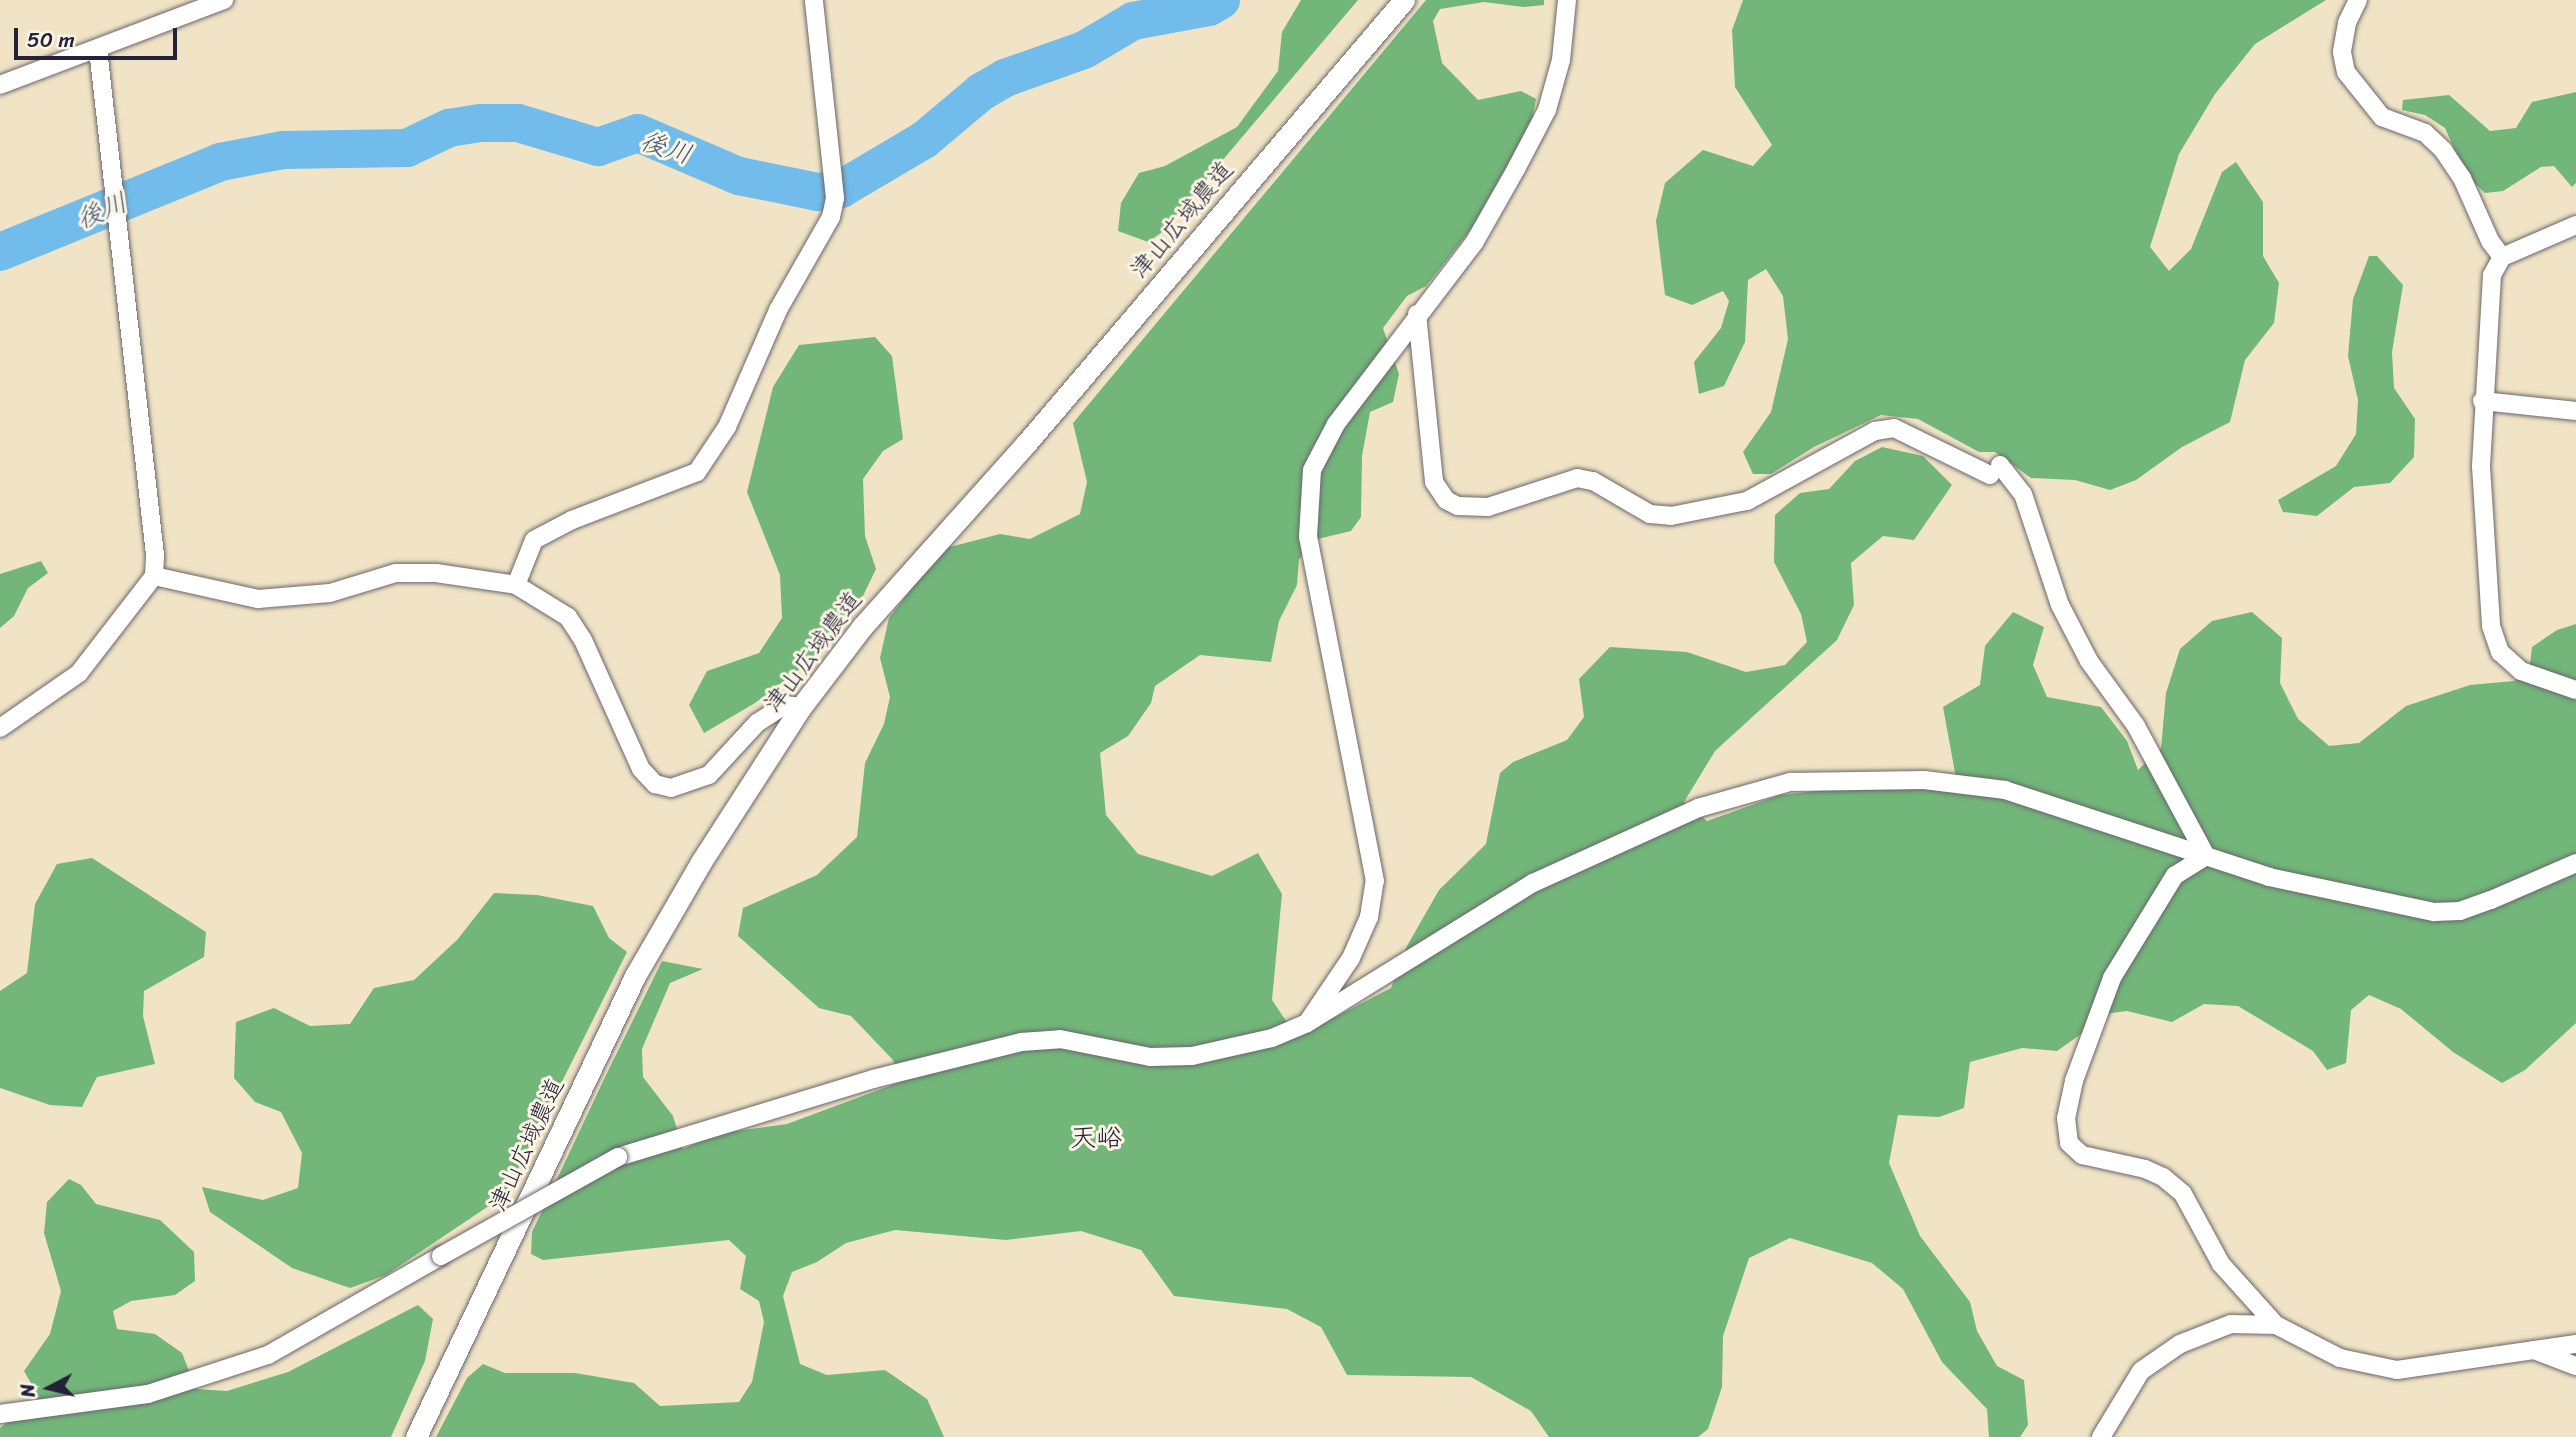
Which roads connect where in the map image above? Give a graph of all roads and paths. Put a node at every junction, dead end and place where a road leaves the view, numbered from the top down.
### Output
1 (224, 0) edge
2 (814, 0) edge
3 (1404, 0) edge
4 (1567, 0) edge
5 (2358, 0) edge
6 (98, 48) junction
7 (0, 85) edge
8 (2576, 225) edge
9 (2502, 257) junction
10 (1417, 314) junction
11 (2482, 401) junction
12 (2576, 411) edge
13 (154, 576) junction
14 (516, 585) junction
15 (2576, 691) edge
16 (801, 707) junction
17 (0, 728) edge
18 (2206, 856) junction
19 (2576, 863) edge
20 (1307, 1023) junction
21 (2276, 1325) junction
22 (2576, 1344) edge
23 (2534, 1350) junction
24 (2576, 1366) edge
25 (0, 1414) edge
26 (416, 1437) edge
27 (2101, 1437) edge

1 - 6 street
2 - 14 street
3 - 16 street, 津山広域農道
4 - 10 street
5 - 9 street
6 - 7 street
6 - 13 street
8 - 9 street
9 - 11 street
10 - 18 street
10 - 20 street
11 - 12 street
11 - 15 street
13 - 14 street
13 - 17 street
14 - 16 street
16 - 26 street, 津山広域農道
18 - 19 street
18 - 20 street
18 - 21 street
20 - 25 street, bridge
21 - 23 street
21 - 27 street
22 - 23 street
23 - 24 street

